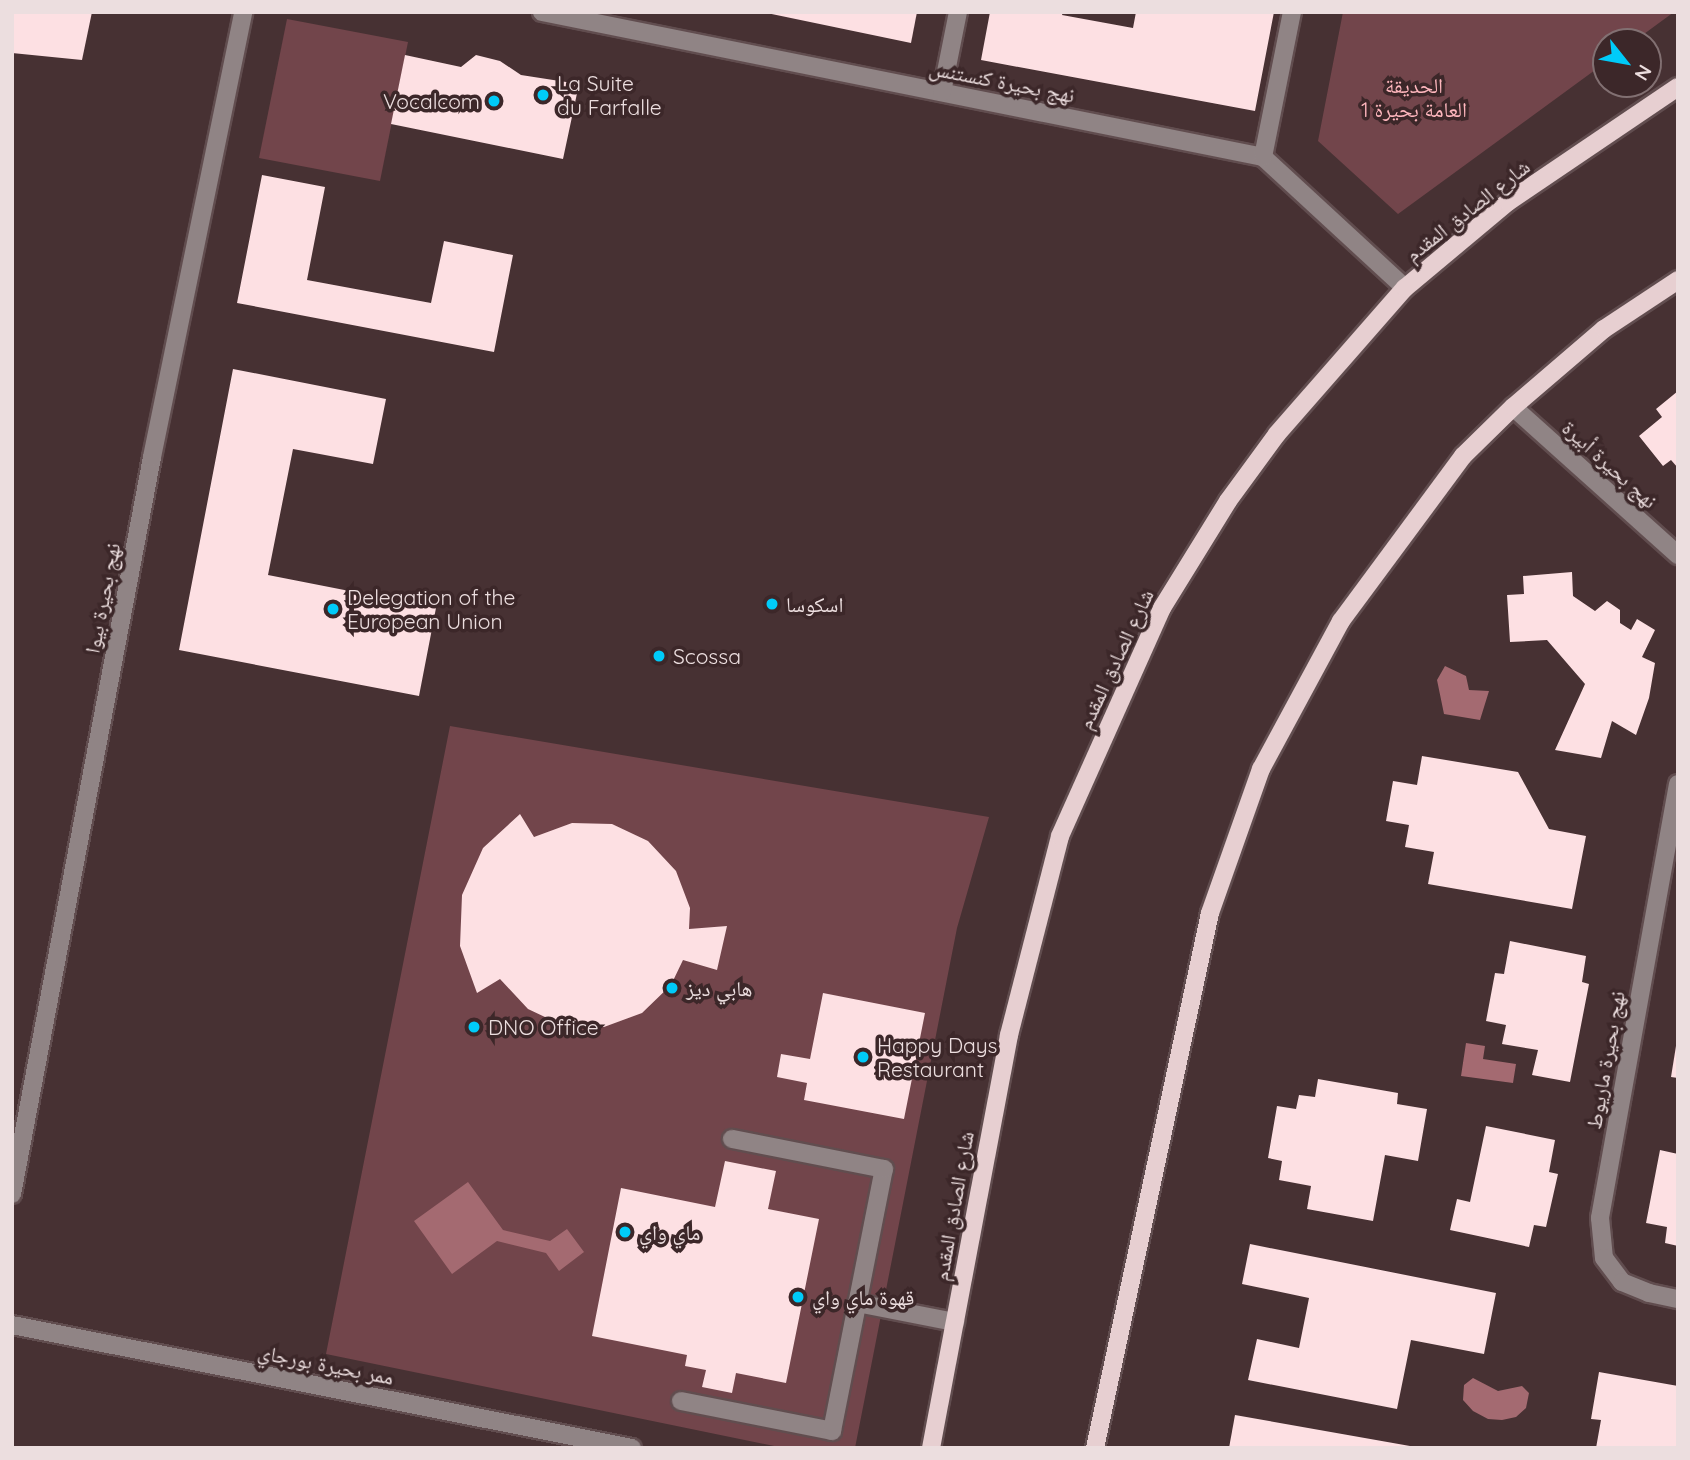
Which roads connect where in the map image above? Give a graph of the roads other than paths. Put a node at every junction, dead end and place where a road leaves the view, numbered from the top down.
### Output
1 (243, 12) edge
2 (542, 12) edge
3 (958, 12) edge
4 (1292, 12) edge
5 (598, 18) edge
6 (1678, 88) edge
7 (942, 92) junction
8 (1263, 157) junction
9 (1678, 280) edge
10 (1405, 288) junction
11 (1513, 407) junction
12 (1678, 555) edge
13 (1678, 784) edge
14 (732, 1139) dead end
15 (12, 1194) edge
16 (1678, 1299) edge
17 (857, 1303) junction
18 (955, 1322) junction
19 (12, 1325) edge
20 (681, 1401) dead end
21 (632, 1448) edge
22 (931, 1448) edge
23 (1095, 1448) edge

1 - 15 street, نهج بحيرة بيوا
2 - 5 street, نهج بحيرة كنستنس
3 - 7 street
4 - 8 street
5 - 7 street, نهج بحيرة كنستنس
6 - 10 main road, شارع الصادق المقدم
7 - 8 street, نهج بحيرة كنستنس
8 - 10 street
9 - 11 main road
10 - 18 main road, شارع الصادق المقدم
11 - 12 street, نهج بحيرة أبيرة
11 - 23 main road
13 - 16 street, نهج بحيرة ماريوط
14 - 17 street
17 - 18 street
17 - 20 street
18 - 22 main road, شارع الصادق المقدم
19 - 21 street, ممر بحيرة بورجاي

